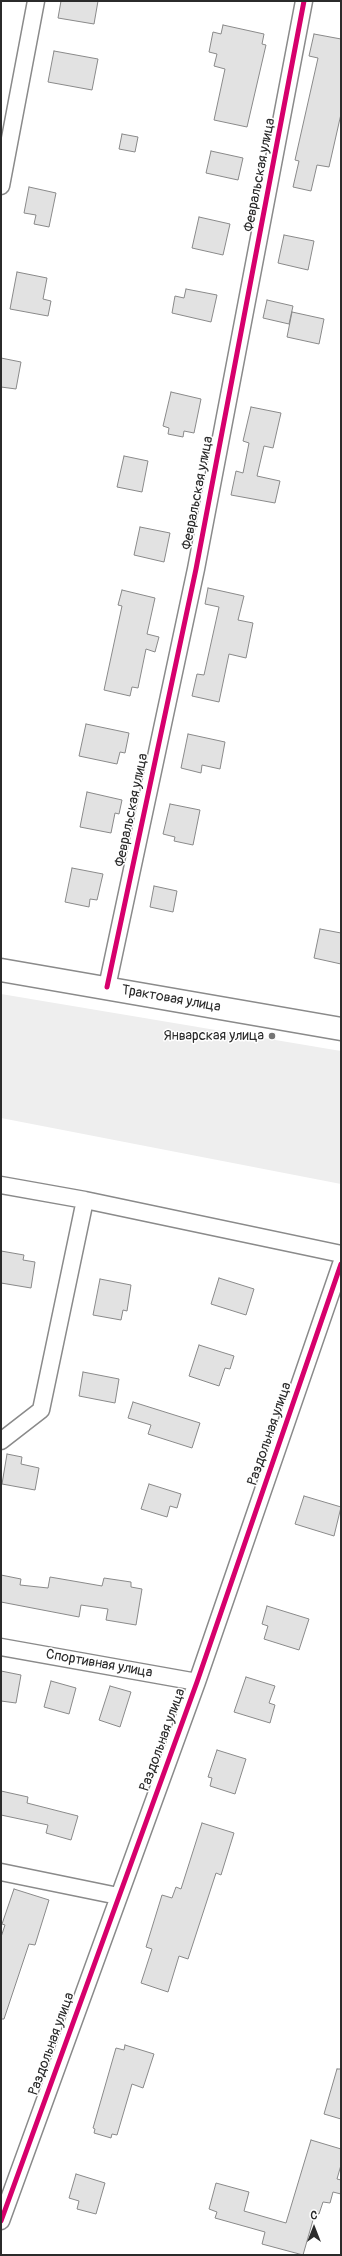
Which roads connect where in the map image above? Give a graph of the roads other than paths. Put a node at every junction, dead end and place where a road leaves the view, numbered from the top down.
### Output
1 (36, 1) edge
2 (304, 1) edge
3 (1, 186) edge
4 (1, 970) edge
5 (107, 987) junction
6 (341, 1029) edge
7 (1, 1185) edge
8 (85, 1200) junction
9 (341, 1254) edge
10 (341, 1264) edge
11 (1, 1441) edge
12 (1, 1647) edge
13 (197, 1682) junction
14 (1, 1872) edge
15 (118, 1896) junction
16 (1, 2221) edge

1 - 3 street
2 - 5 street, Февральская улица
4 - 5 main road, Трактовая улица
5 - 6 main road, Трактовая улица
7 - 8 street
8 - 9 street
8 - 11 street
10 - 13 street, Раздольная улица
12 - 13 street, Спортивная улица
13 - 15 street, Раздольная улица
14 - 15 street
15 - 16 street, Раздольная улица

